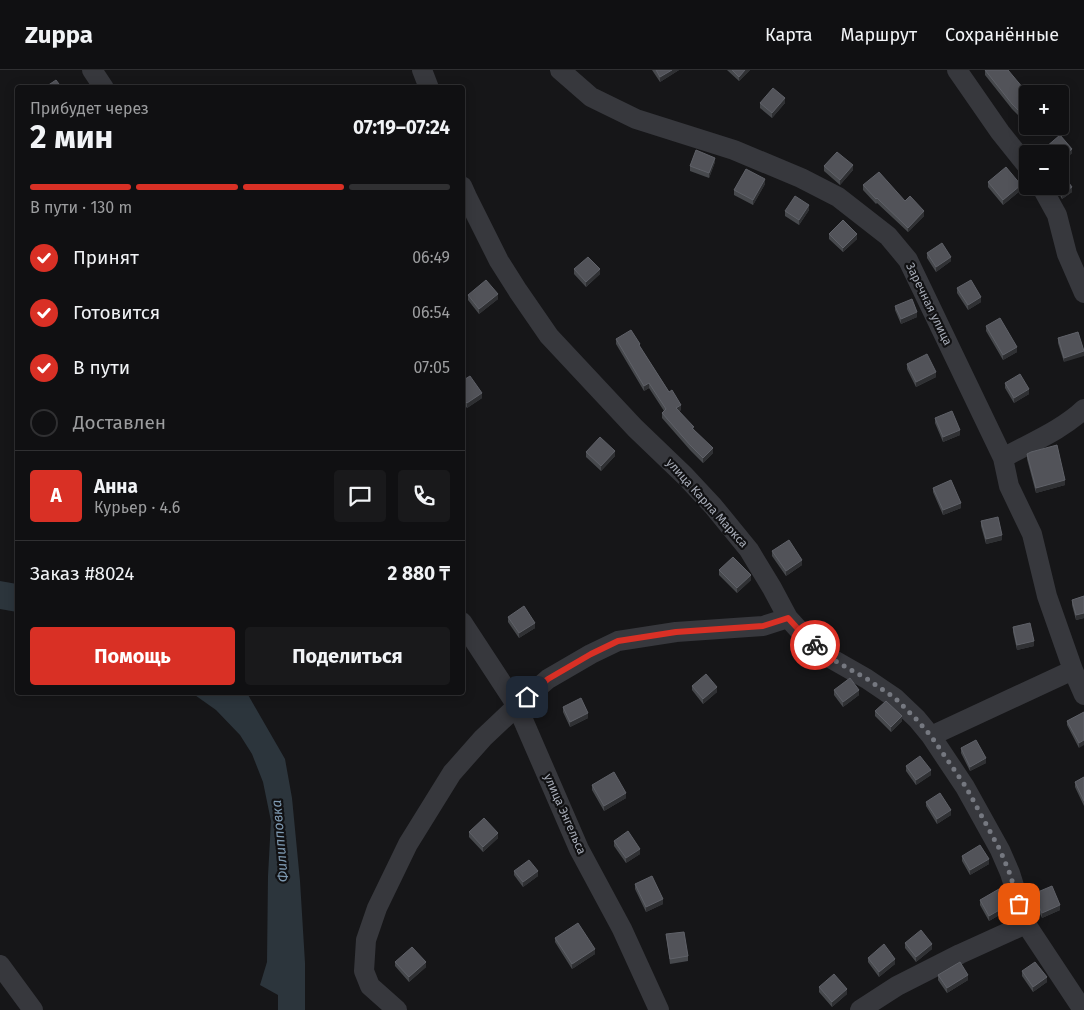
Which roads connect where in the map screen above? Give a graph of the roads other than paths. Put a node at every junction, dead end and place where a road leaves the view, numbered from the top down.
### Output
1 (92, 70) edge
2 (422, 70) edge
3 (560, 70) edge
4 (957, 70) edge
5 (102, 85) edge
6 (428, 85) edge
7 (1019, 156) edge
8 (465, 193) edge
9 (1046, 195) edge
10 (1084, 293) edge
11 (1084, 408) edge
12 (1003, 458) junction
13 (788, 618) junction
14 (465, 627) edge
15 (1072, 670) junction
16 (1084, 695) edge
17 (517, 706) junction
18 (931, 736) junction
19 (1026, 924) junction
20 (0, 965) edge
21 (33, 1010) edge
22 (397, 1010) edge
23 (659, 1010) edge
24 (860, 1010) edge
25 (1083, 1010) edge

1 - 5 street
2 - 6 street
3 - 12 street, Заречная улица
4 - 7 street
8 - 13 street, улица Карла Маркса
9 - 10 street
11 - 12 street
12 - 15 street, Заречная улица
13 - 17 street
13 - 18 street, улица Карла Маркса
14 - 17 street, улица Энгельса
15 - 16 street, Заречная улица
15 - 18 street
17 - 22 street
17 - 23 street, улица Энгельса
18 - 19 street, улица Карла Маркса
19 - 24 street
19 - 25 street, улица Карла Маркса
20 - 21 street

